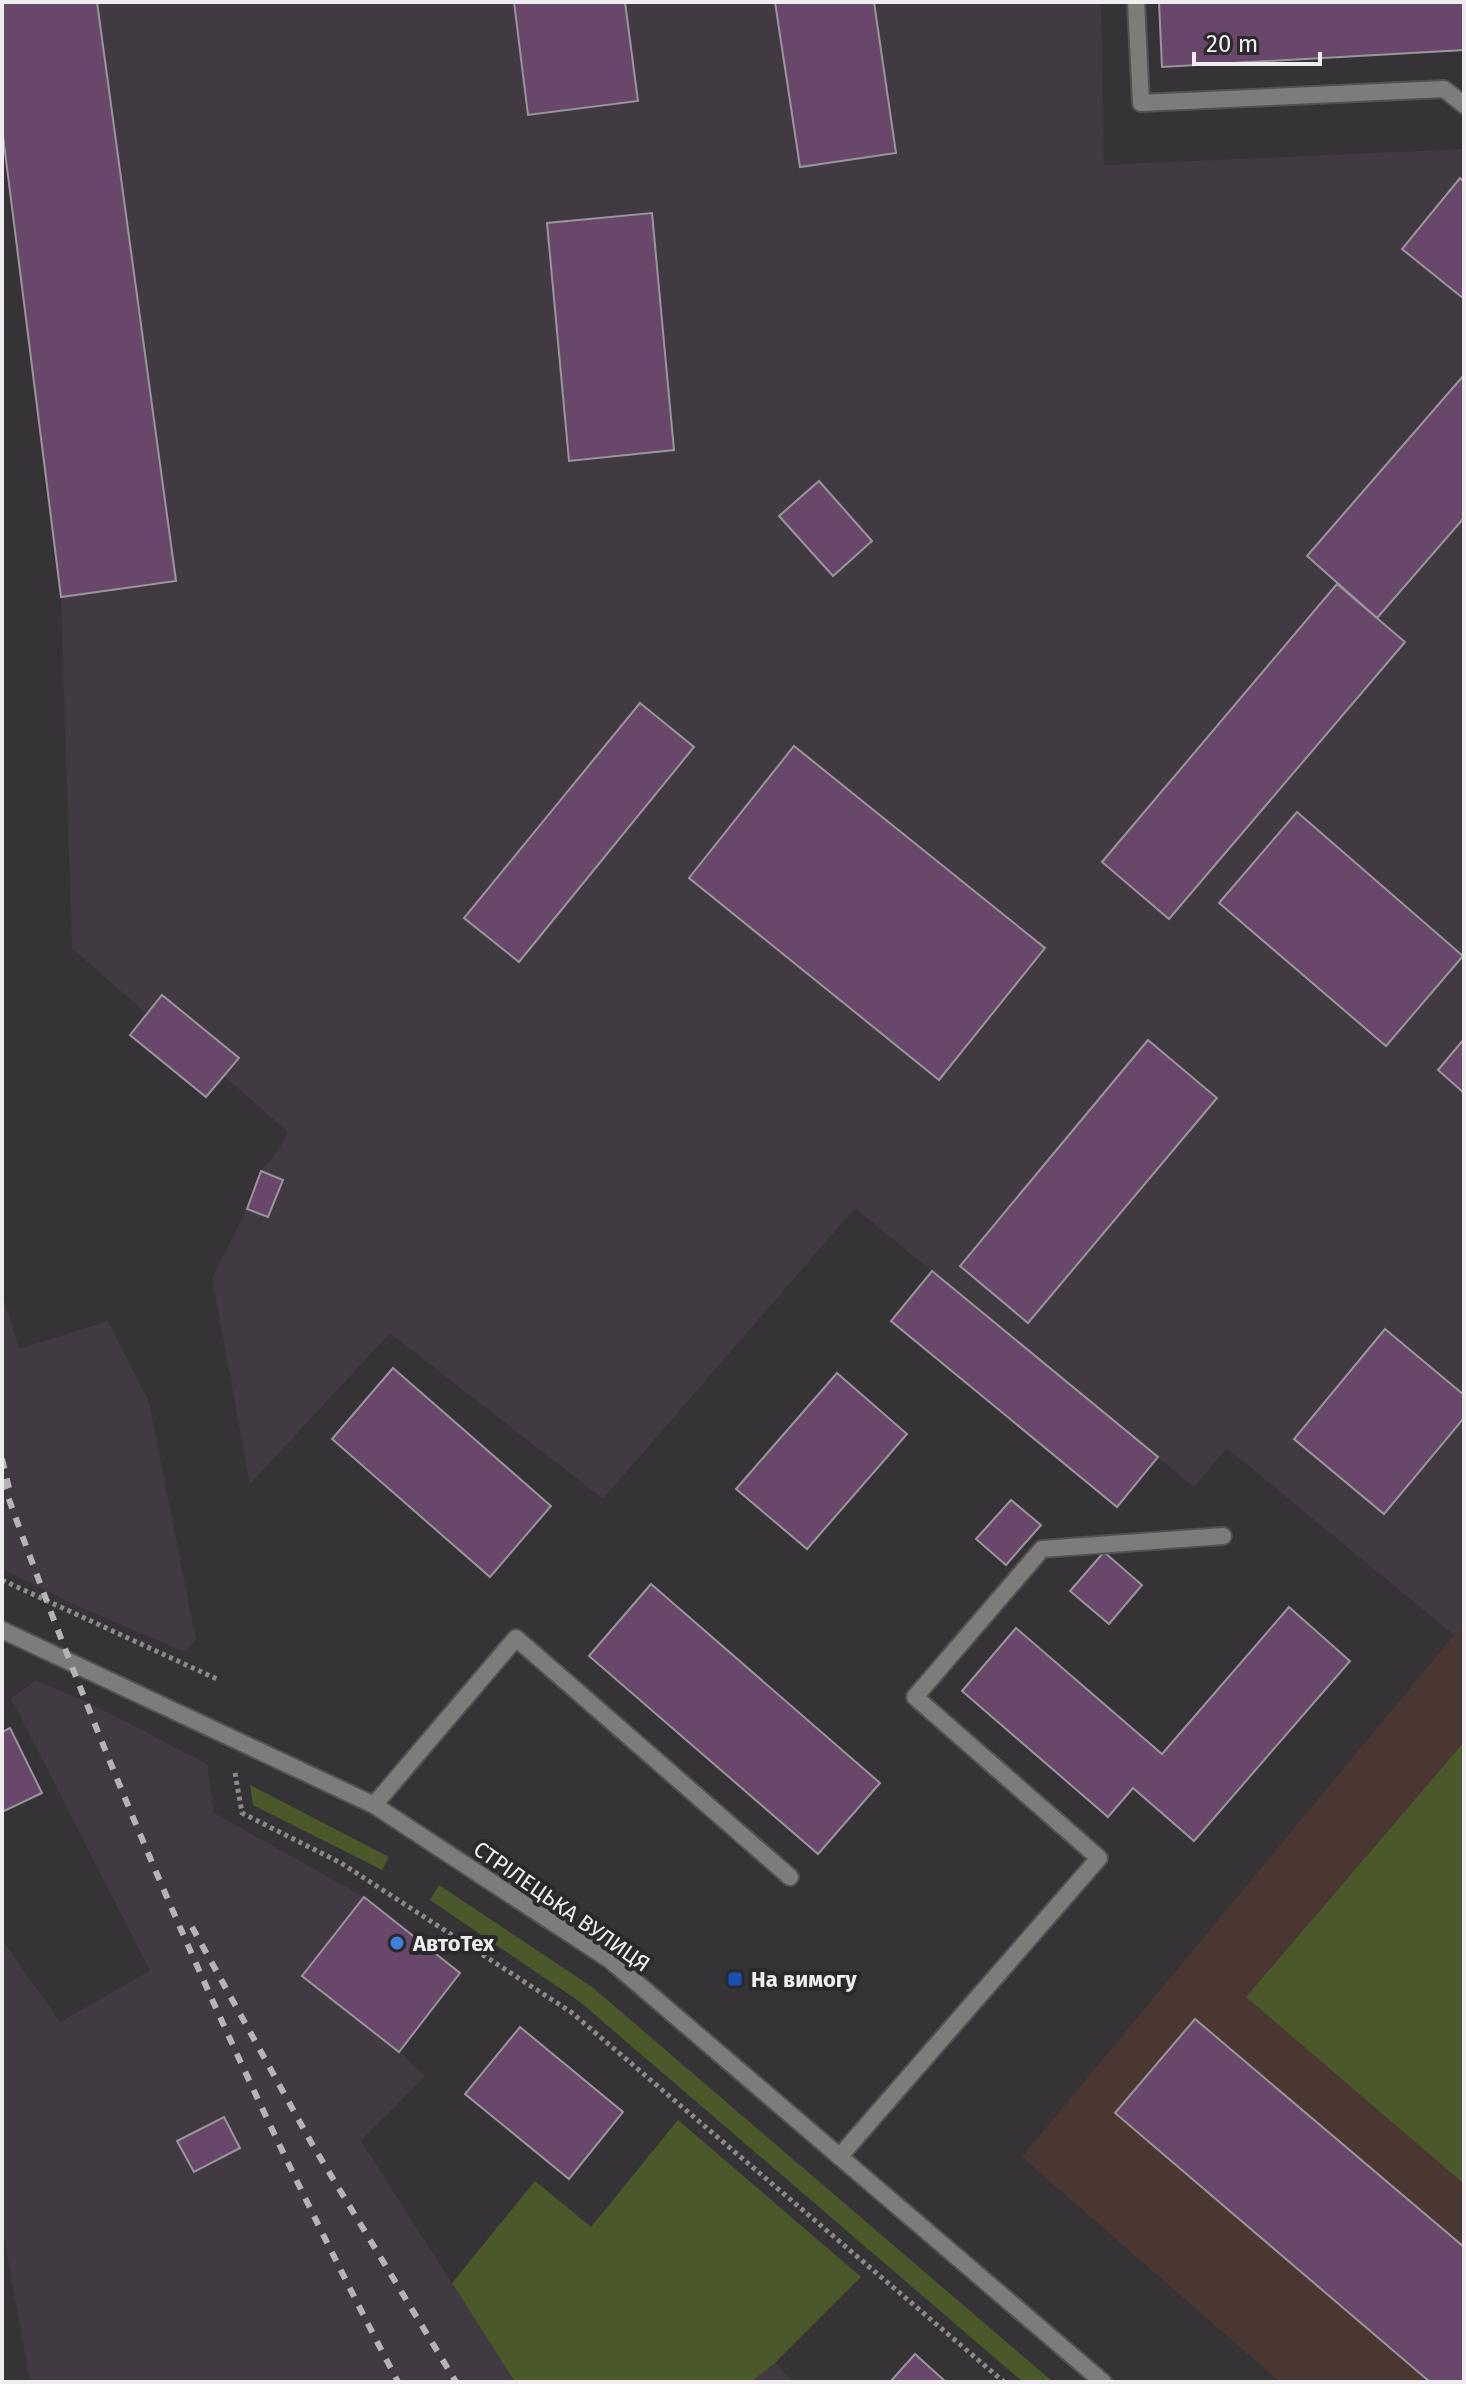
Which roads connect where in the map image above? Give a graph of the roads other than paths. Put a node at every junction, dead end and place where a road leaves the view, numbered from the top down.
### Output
1 (1136, 2) edge
2 (1464, 105) edge
3 (1223, 1536) dead end
4 (2, 1630) edge
5 (374, 1805) junction
6 (790, 1877) dead end
7 (840, 2156) junction
8 (1103, 2382) edge

1 - 2 street
3 - 7 street
4 - 5 street, СТРІЛЕЦЬКА ВУЛИЦЯ
5 - 6 street
5 - 7 street, СТРІЛЕЦЬКА ВУЛИЦЯ
7 - 8 street, СТРІЛЕЦЬКА ВУЛИЦЯ

